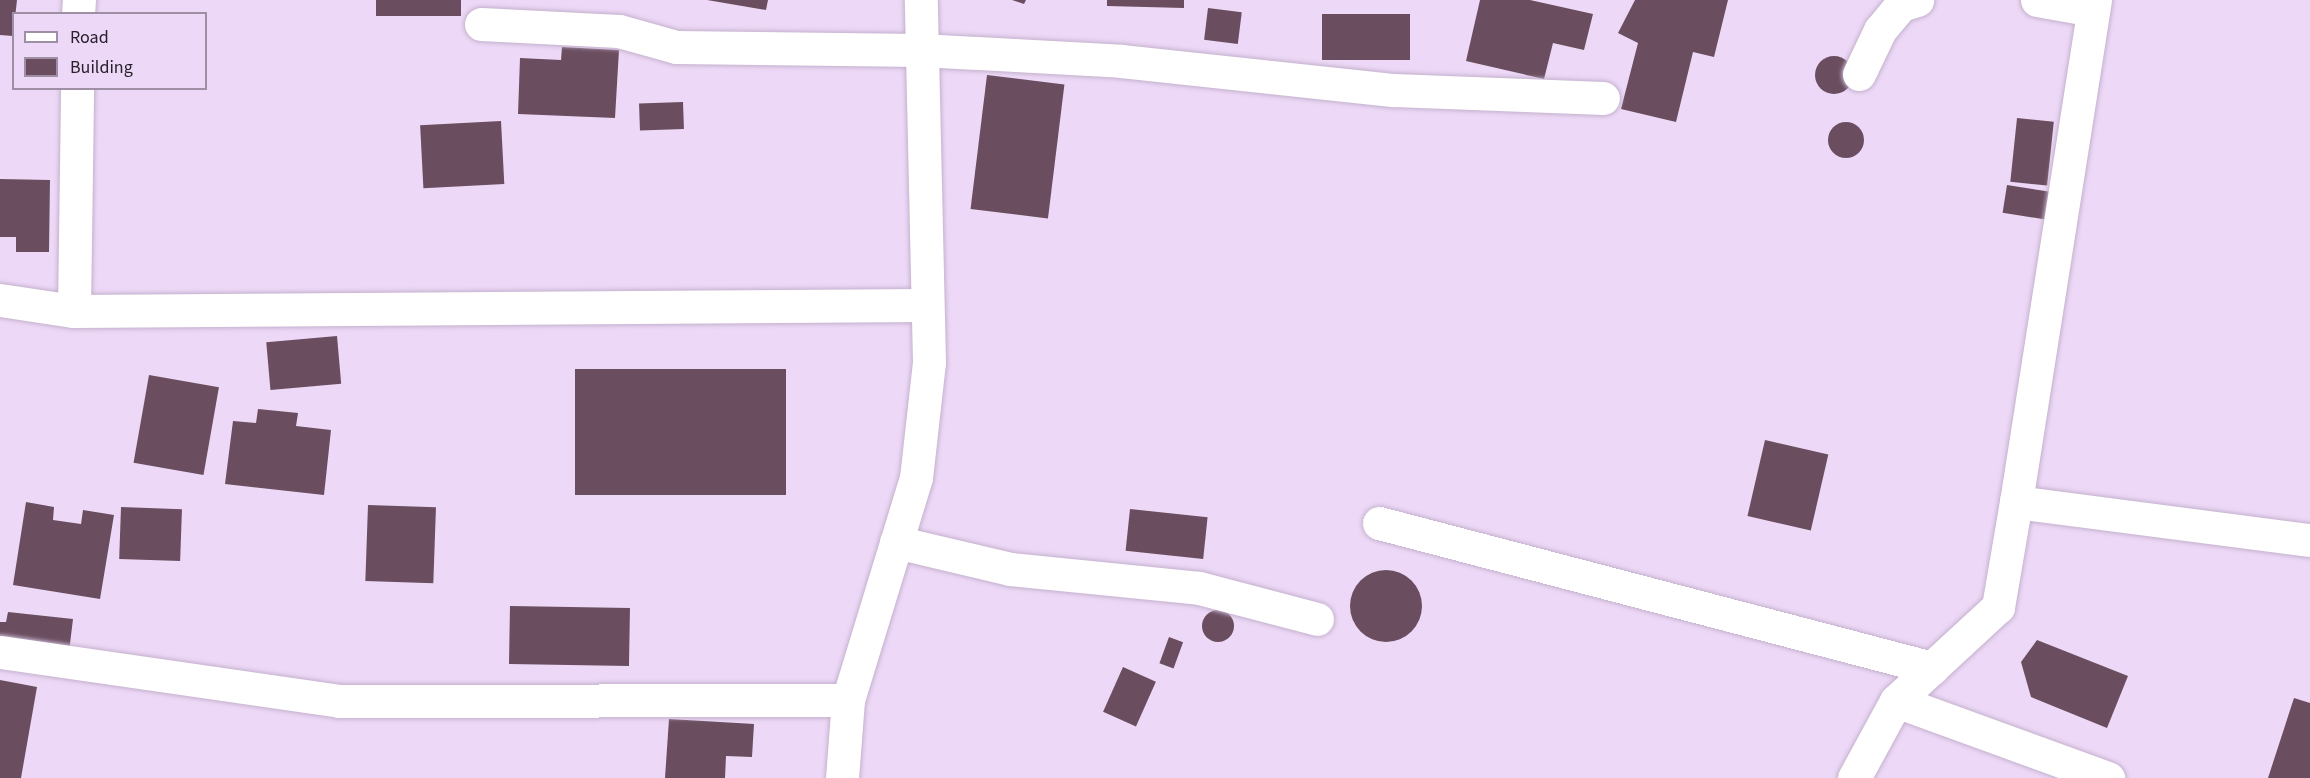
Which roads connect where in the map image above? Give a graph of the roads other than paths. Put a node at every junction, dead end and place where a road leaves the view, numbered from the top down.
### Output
1 (921, 0) edge
2 (1917, 0) edge
3 (2037, 0) edge
4 (2094, 5) edge
5 (481, 24) dead end
6 (921, 50) junction
7 (1859, 74) dead end
8 (77, 90) edge
9 (1604, 98) dead end
10 (0, 300) edge
11 (926, 305) junction
12 (74, 311) junction
13 (2016, 502) junction
14 (1379, 523) dead end
15 (2310, 540) edge
16 (896, 542) junction
17 (1317, 619) dead end
18 (0, 652) edge
19 (1932, 668) junction
20 (848, 700) junction
21 (1896, 701) junction
22 (842, 778) edge
23 (1854, 778) edge
24 (2108, 778) edge

1 - 6 street
2 - 7 street
3 - 4 street
4 - 13 street
5 - 6 street
6 - 9 street
6 - 11 street
8 - 12 street
10 - 12 street
11 - 12 street
11 - 16 street
13 - 15 street
13 - 19 street
14 - 19 street
16 - 17 street
16 - 20 street
18 - 20 street
19 - 21 street
20 - 22 street
21 - 23 street
21 - 24 street

